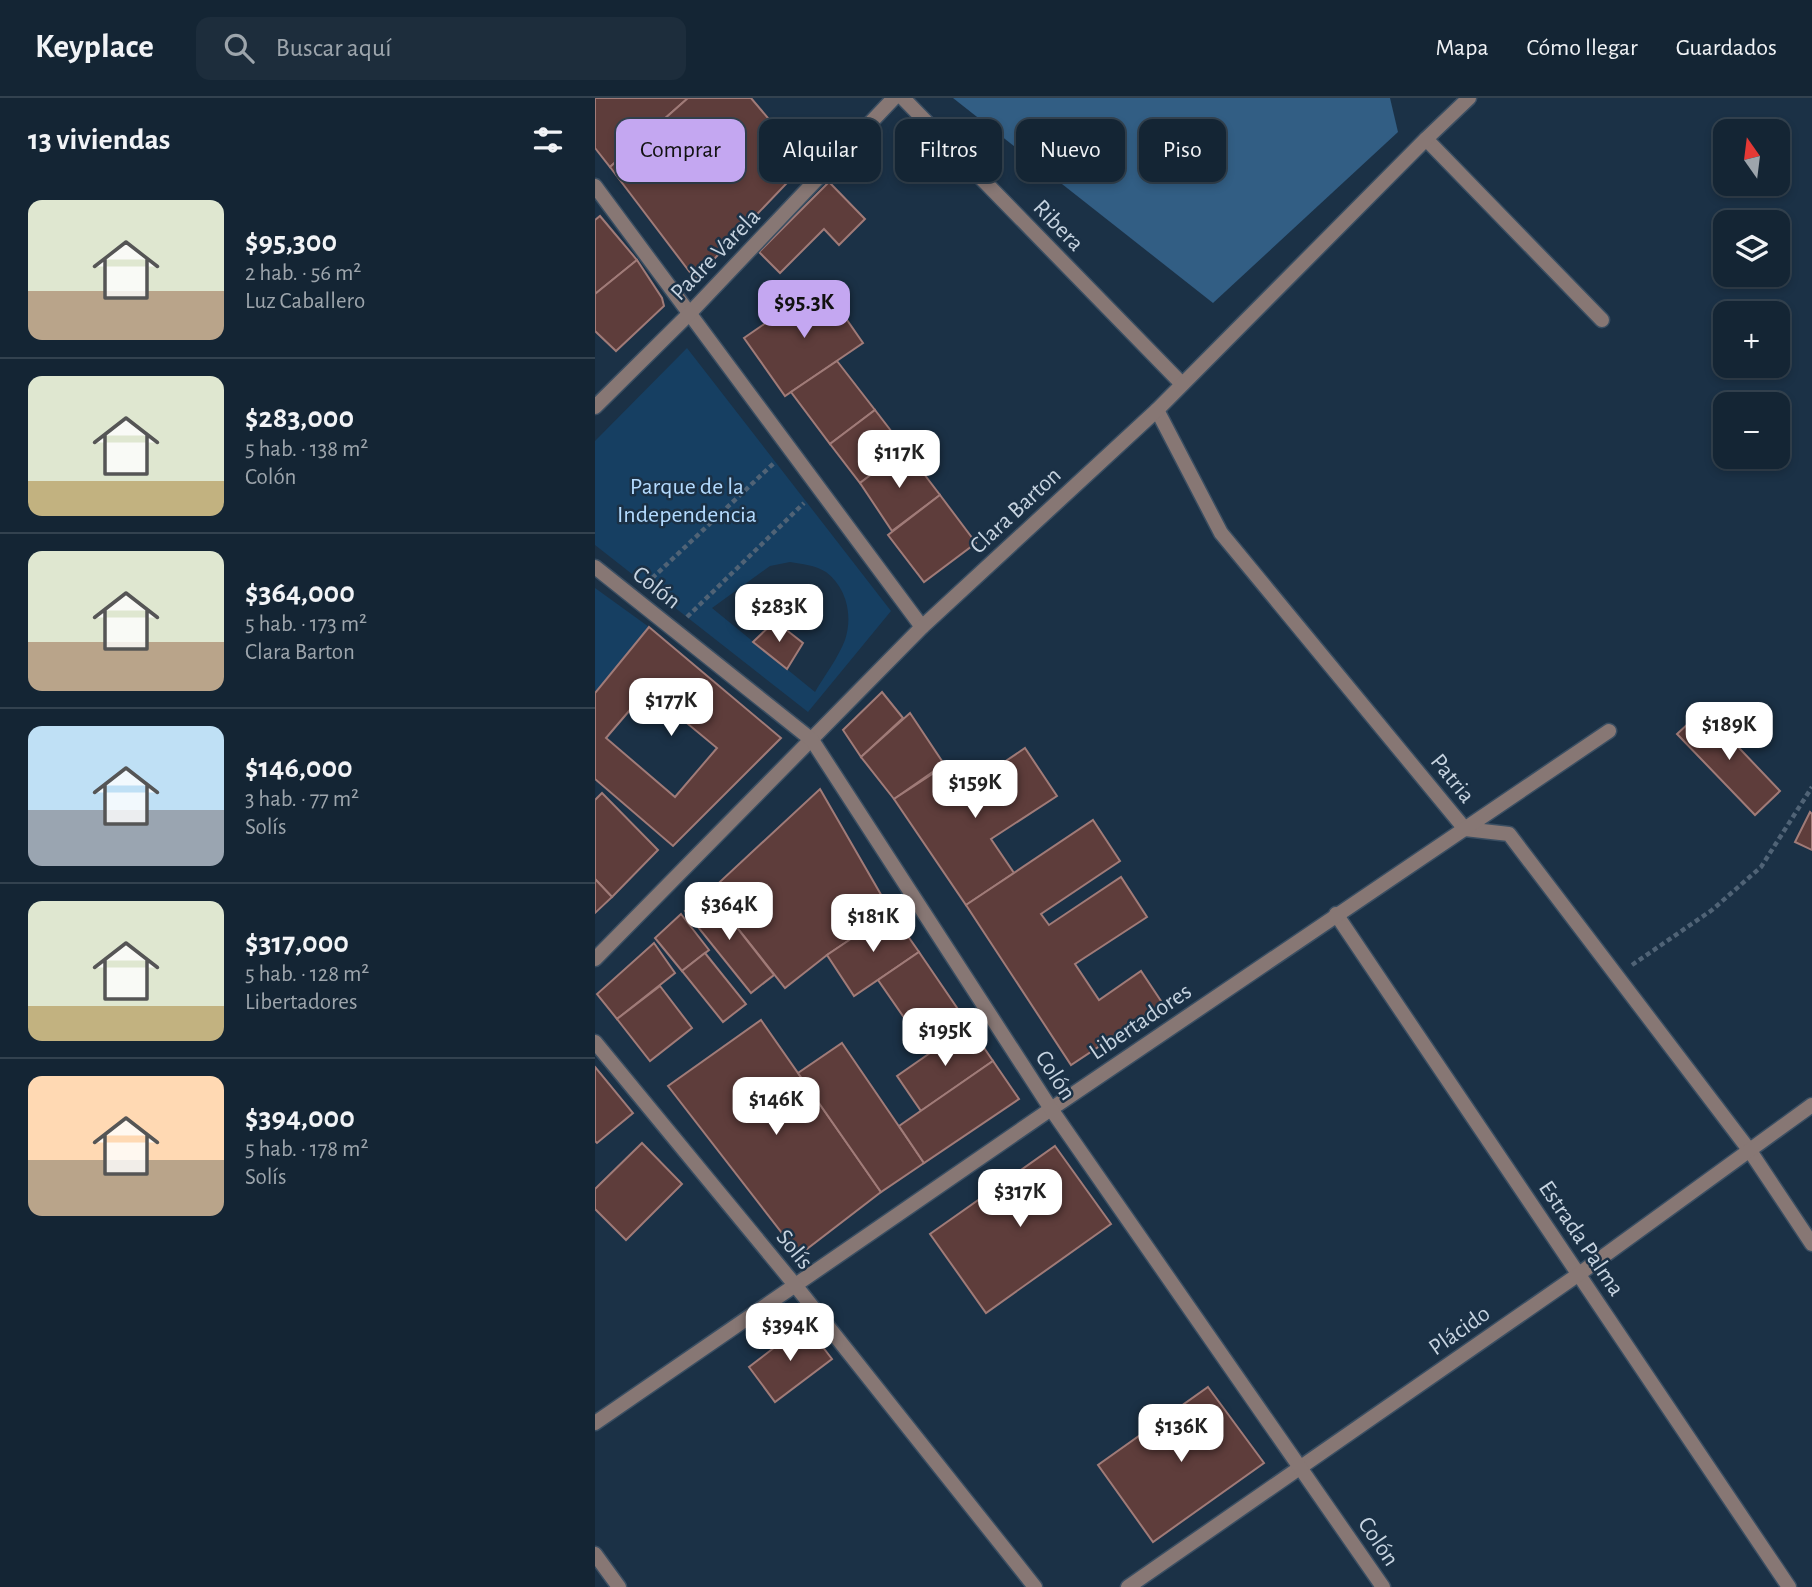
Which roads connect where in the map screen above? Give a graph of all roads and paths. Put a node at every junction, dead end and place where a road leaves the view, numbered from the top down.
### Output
1 (894, 98) edge
2 (903, 98) edge
3 (1469, 98) edge
4 (1426, 139) junction
5 (595, 186) edge
6 (689, 314) junction
7 (1602, 320) dead end
8 (1182, 384) junction
9 (595, 407) edge
10 (1157, 410) junction
11 (789, 449) junction
12 (819, 489) junction
13 (595, 567) edge
14 (633, 597) junction
15 (922, 627) junction
16 (674, 630) junction
17 (1609, 731) dead end
18 (812, 740) junction
19 (1812, 787) edge
20 (1465, 829) junction
21 (1336, 914) junction
22 (595, 959) edge
23 (1617, 976) junction
24 (595, 1041) edge
25 (1812, 1105) edge
26 (1051, 1109) junction
27 (1750, 1151) junction
28 (1812, 1244) edge
29 (1579, 1274) junction
30 (795, 1285) junction
31 (595, 1423) edge
32 (1300, 1467) junction
33 (595, 1554) edge
34 (619, 1587) edge
35 (1035, 1587) edge
36 (1128, 1587) edge
37 (1383, 1587) edge
38 (1789, 1587) edge

1 - 6 street, Padre Varela
2 - 8 street, Ribera
3 - 4 street, Clara Barton
4 - 7 street
4 - 8 street, Clara Barton
5 - 6 street
6 - 9 street, Padre Varela
6 - 11 street
8 - 10 street, Clara Barton
10 - 15 street, Clara Barton
10 - 20 street, Patria
11 - 12 street
11 - 14 path
12 - 15 street
12 - 16 path
13 - 14 street, Colón
14 - 16 street, Colón
15 - 18 street, Clara Barton
16 - 18 street, Colón
17 - 20 street, Libertadores
18 - 22 street, Clara Barton
18 - 26 street, Colón
19 - 23 path
20 - 21 street, Libertadores
20 - 23 street, Patria
21 - 26 street, Libertadores
21 - 29 street, Estrada Palma
23 - 27 street, Patria
24 - 30 street, Solís
25 - 27 street, Plácido
26 - 30 street, Libertadores
26 - 32 street, Colón
27 - 28 street, Patria
27 - 29 street, Plácido
29 - 32 street, Plácido
29 - 38 street, Estrada Palma
30 - 31 street, Libertadores
30 - 35 street, Solís
32 - 36 street, Plácido
32 - 37 street, Colón
33 - 34 street

